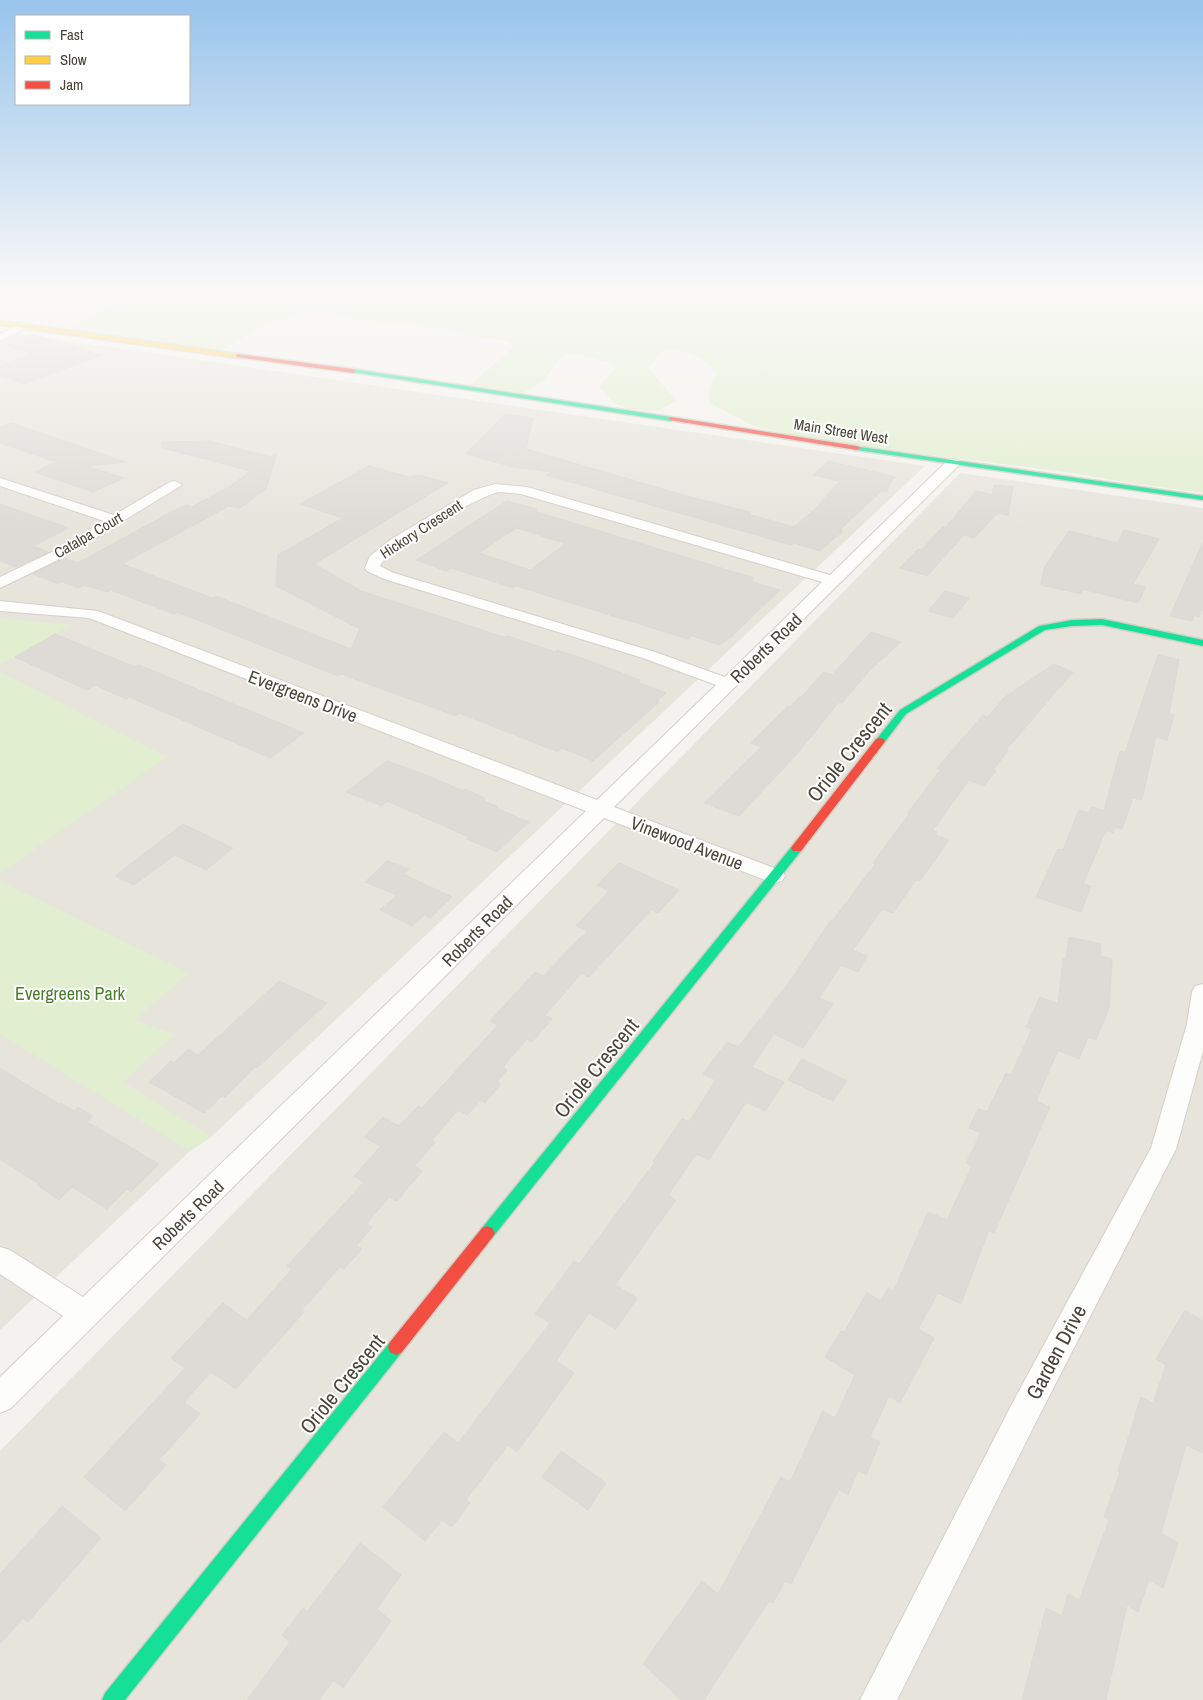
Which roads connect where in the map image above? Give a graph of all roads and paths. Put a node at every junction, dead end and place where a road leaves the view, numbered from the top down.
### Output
1 (359, 371) edge
2 (953, 463) junction
3 (0, 482) edge
4 (175, 485) dead end
5 (1203, 498) edge
6 (114, 520) junction
7 (835, 581) junction
8 (0, 583) edge
9 (0, 606) edge
10 (1203, 643) edge
11 (729, 684) junction
12 (600, 810) junction
13 (775, 876) junction
14 (1203, 992) edge
15 (0, 1259) edge
16 (86, 1315) junction
17 (0, 1398) edge
18 (112, 1700) edge
19 (878, 1700) edge

1 - 2 main road, Main Street West
2 - 5 main road, Main Street West
2 - 7 street, Roberts Road
3 - 6 street
4 - 6 street, Catalpa Court
6 - 8 street, Catalpa Court
7 - 11 street, Roberts Road
7 - 11 street, Hickory Crescent
9 - 12 street, Evergreens Drive
10 - 13 main road, Oriole Crescent
11 - 12 street, Roberts Road
12 - 13 street, Vinewood Avenue
12 - 16 street, Roberts Road
13 - 18 main road, Oriole Crescent
14 - 19 street, Garden Drive
15 - 16 street
16 - 17 street, Roberts Road

